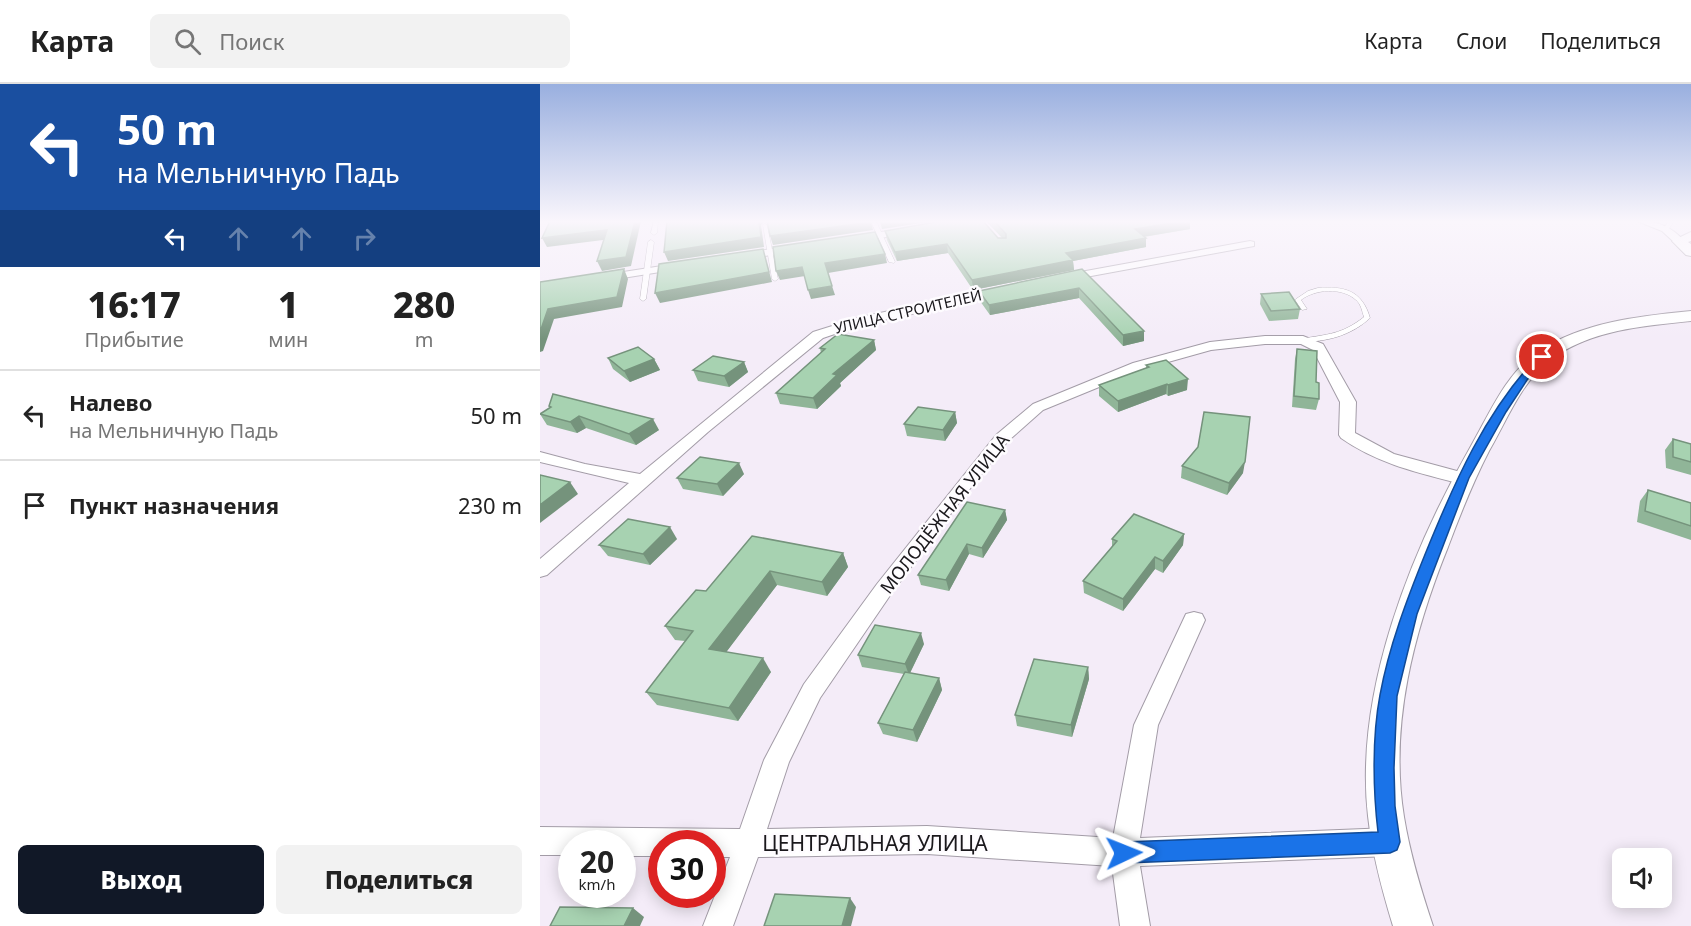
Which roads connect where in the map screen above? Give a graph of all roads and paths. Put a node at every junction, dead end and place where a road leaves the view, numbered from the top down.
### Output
1 (649, 260) edge
2 (771, 260) edge
3 (1161, 260) edge
4 (692, 264) edge
5 (648, 271) junction
6 (775, 279) edge
7 (593, 280) edge
8 (1047, 281) edge
9 (1014, 288) edge
10 (644, 299) dead end
11 (1304, 309) dead end
12 (1691, 316) edge
13 (1303, 340) junction
14 (540, 457) edge
15 (1462, 478) junction
16 (644, 480) junction
17 (540, 570) edge
18 (1194, 620) dead end
19 (540, 841) edge
20 (1390, 842) junction
21 (749, 843) junction
22 (1124, 853) junction
23 (718, 926) edge
24 (1135, 926) edge
25 (1413, 926) edge

1 - 5 lane
2 - 6 lane
3 - 8 street
4 - 5 street
5 - 7 street
5 - 10 lane
9 - 16 street, УЛИЦА СТРОИТЕЛЕЙ
11 - 13 lane
12 - 15 street
13 - 15 street
13 - 21 street, МОЛОДЁЖНАЯ УЛИЦА
14 - 16 street
15 - 20 street
16 - 17 street, УЛИЦА СТРОИТЕЛЕЙ
18 - 22 street
19 - 21 street, ЦЕНТРАЛЬНАЯ УЛИЦА
20 - 22 street, ЦЕНТРАЛЬНАЯ УЛИЦА
20 - 25 street
21 - 22 street, ЦЕНТРАЛЬНАЯ УЛИЦА
21 - 23 street, МОЛОДЁЖНАЯ УЛИЦА
22 - 24 street

